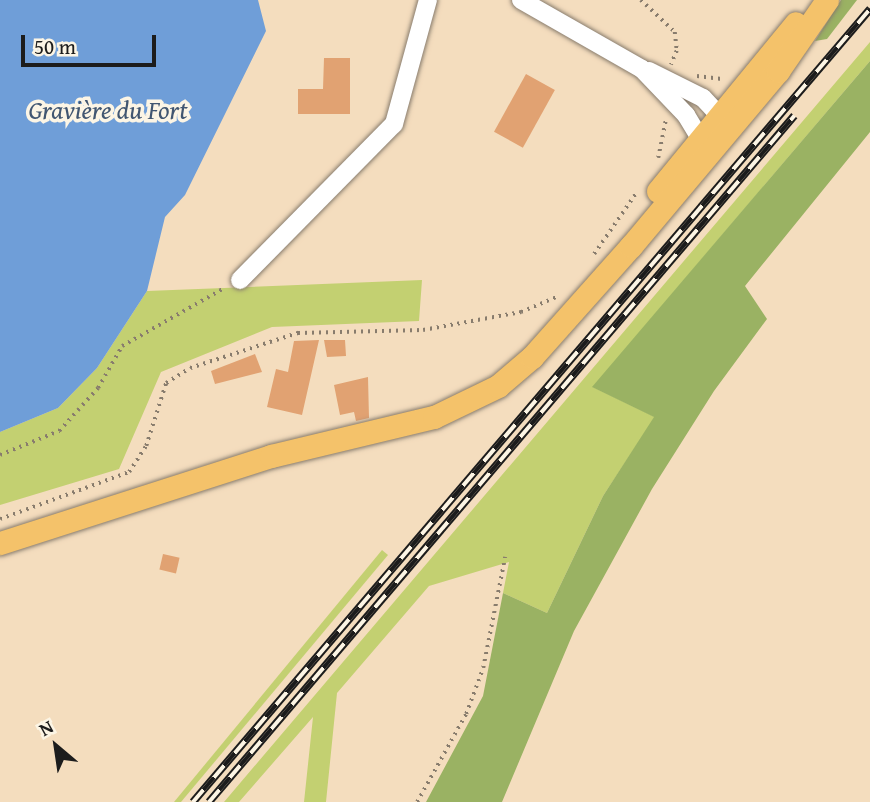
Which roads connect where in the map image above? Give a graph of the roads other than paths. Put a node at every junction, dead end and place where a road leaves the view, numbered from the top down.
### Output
1 (428, 0) edge
2 (521, 0) edge
3 (815, 0) edge
4 (827, 0) edge
5 (642, 69) junction
6 (725, 121) junction
7 (700, 138) junction
8 (240, 280) road end
9 (565, 322) junction
10 (0, 543) edge

1 - 8 lane
2 - 5 lane
3 - 6 main road
4 - 6 main road
5 - 6 lane
5 - 7 lane
6 - 7 main road
6 - 9 main road
7 - 9 main road
9 - 10 main road

